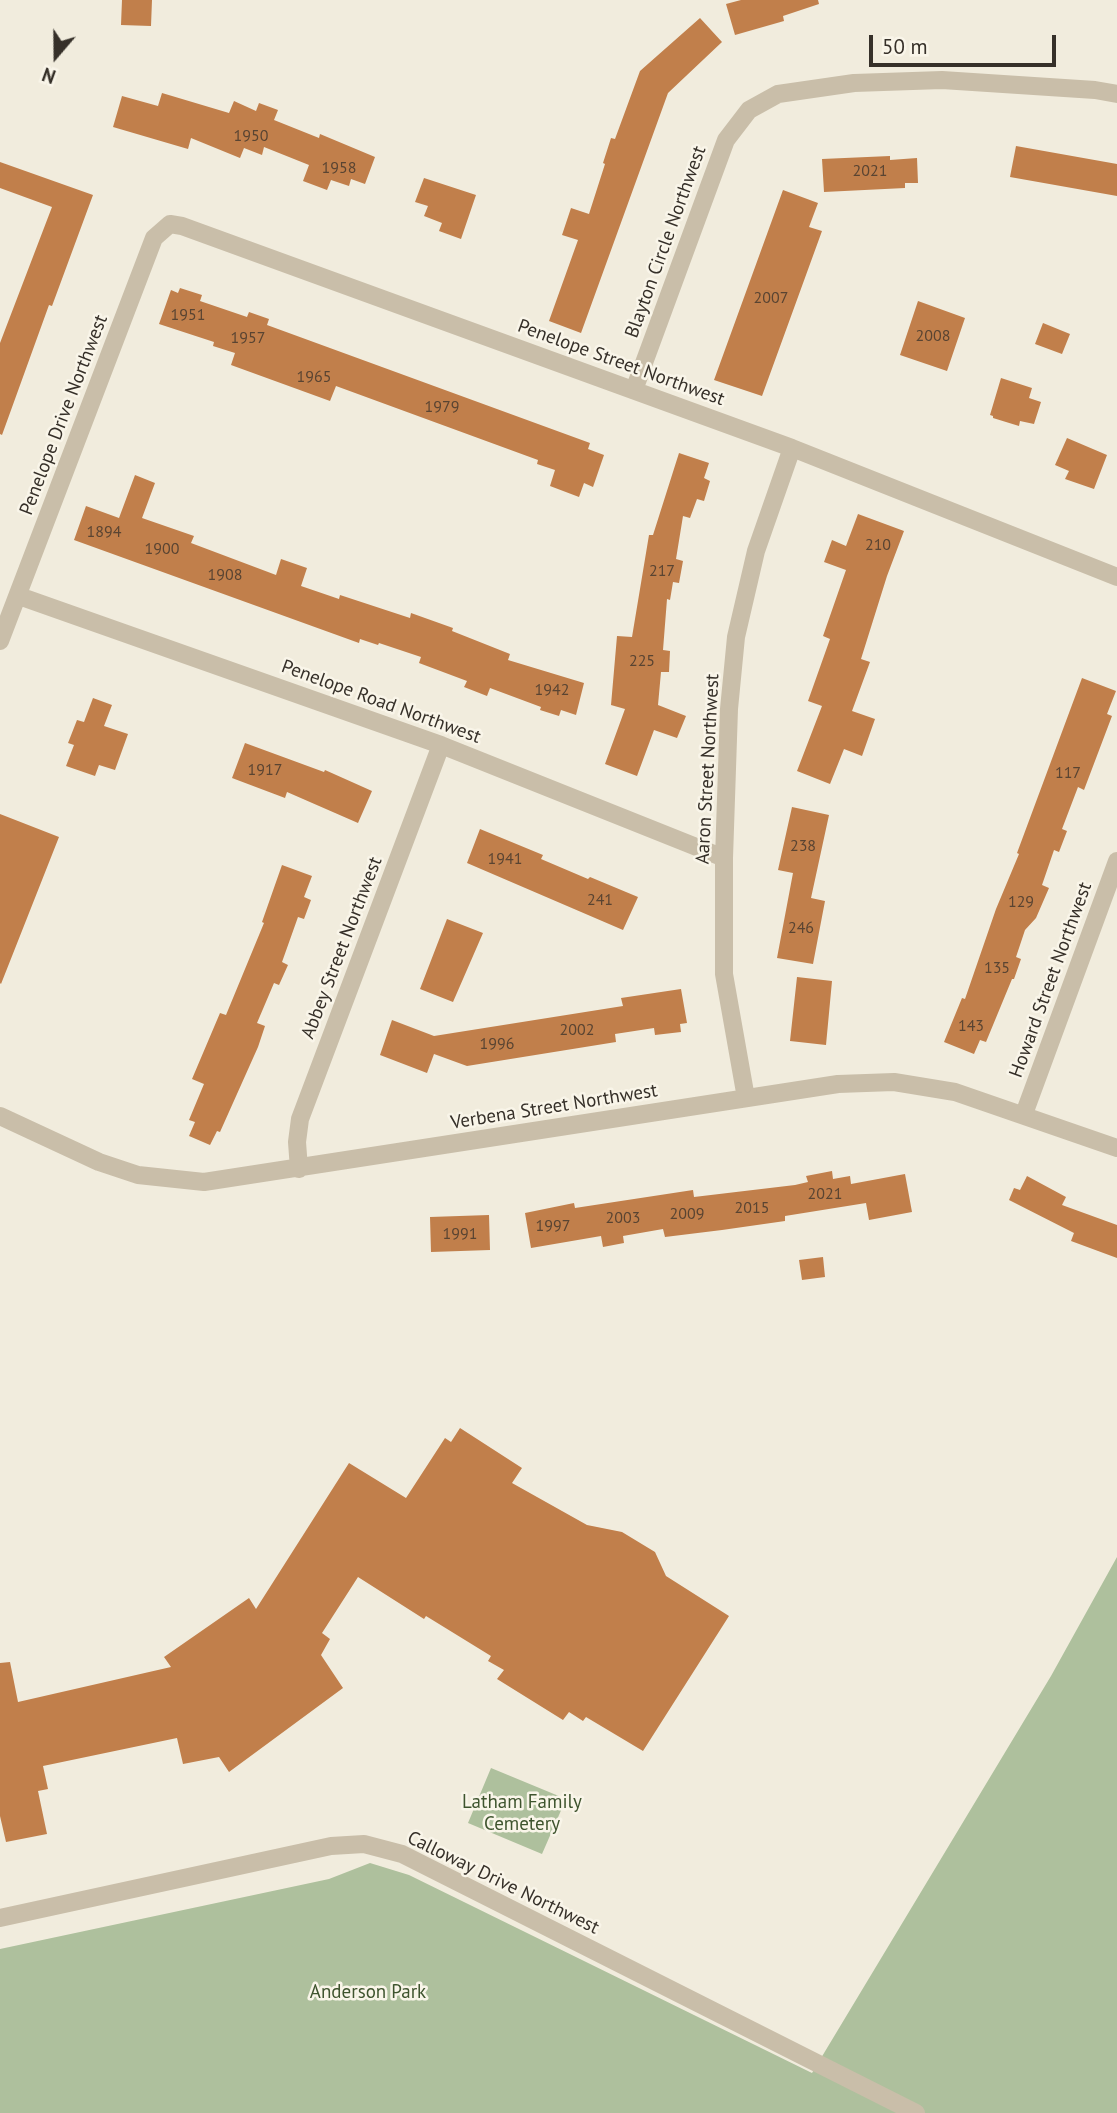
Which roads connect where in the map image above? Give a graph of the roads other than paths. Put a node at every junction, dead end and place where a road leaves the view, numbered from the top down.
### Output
1 (1117, 94) edge
2 (136, 282) joint
3 (634, 390) junction
4 (792, 448) junction
5 (1117, 577) edge
6 (19, 596) junction
7 (5, 615) edge
8 (0, 641) edge
9 (441, 745) junction
10 (724, 858) junction
11 (1117, 860) edge
12 (746, 1098) junction
13 (1024, 1114) junction
14 (0, 1116) edge
15 (1117, 1148) edge
16 (299, 1168) junction
17 (0, 1918) edge
18 (916, 2113) edge

1 - 3 street, Blayton Circle Northwest
2 - 3 street, Penelope Street Northwest
2 - 6 street, Penelope Drive Northwest
3 - 4 street, Penelope Street Northwest
4 - 5 street, Penelope Street Northwest
4 - 10 street, Aaron Street Northwest
6 - 7 street, Penelope Drive Northwest
6 - 9 street, Penelope Road Northwest
7 - 8 street, Penelope Drive Northwest
9 - 10 street, Penelope Road Northwest
9 - 16 street, Abbey Street Northwest
10 - 12 street, Aaron Street Northwest
11 - 13 street, Howard Street Northwest
12 - 13 street, Verbena Street Northwest
12 - 16 street, Verbena Street Northwest
13 - 15 street, Verbena Street Northwest
14 - 16 street, Verbena Street Northwest
17 - 18 street, Calloway Drive Northwest

